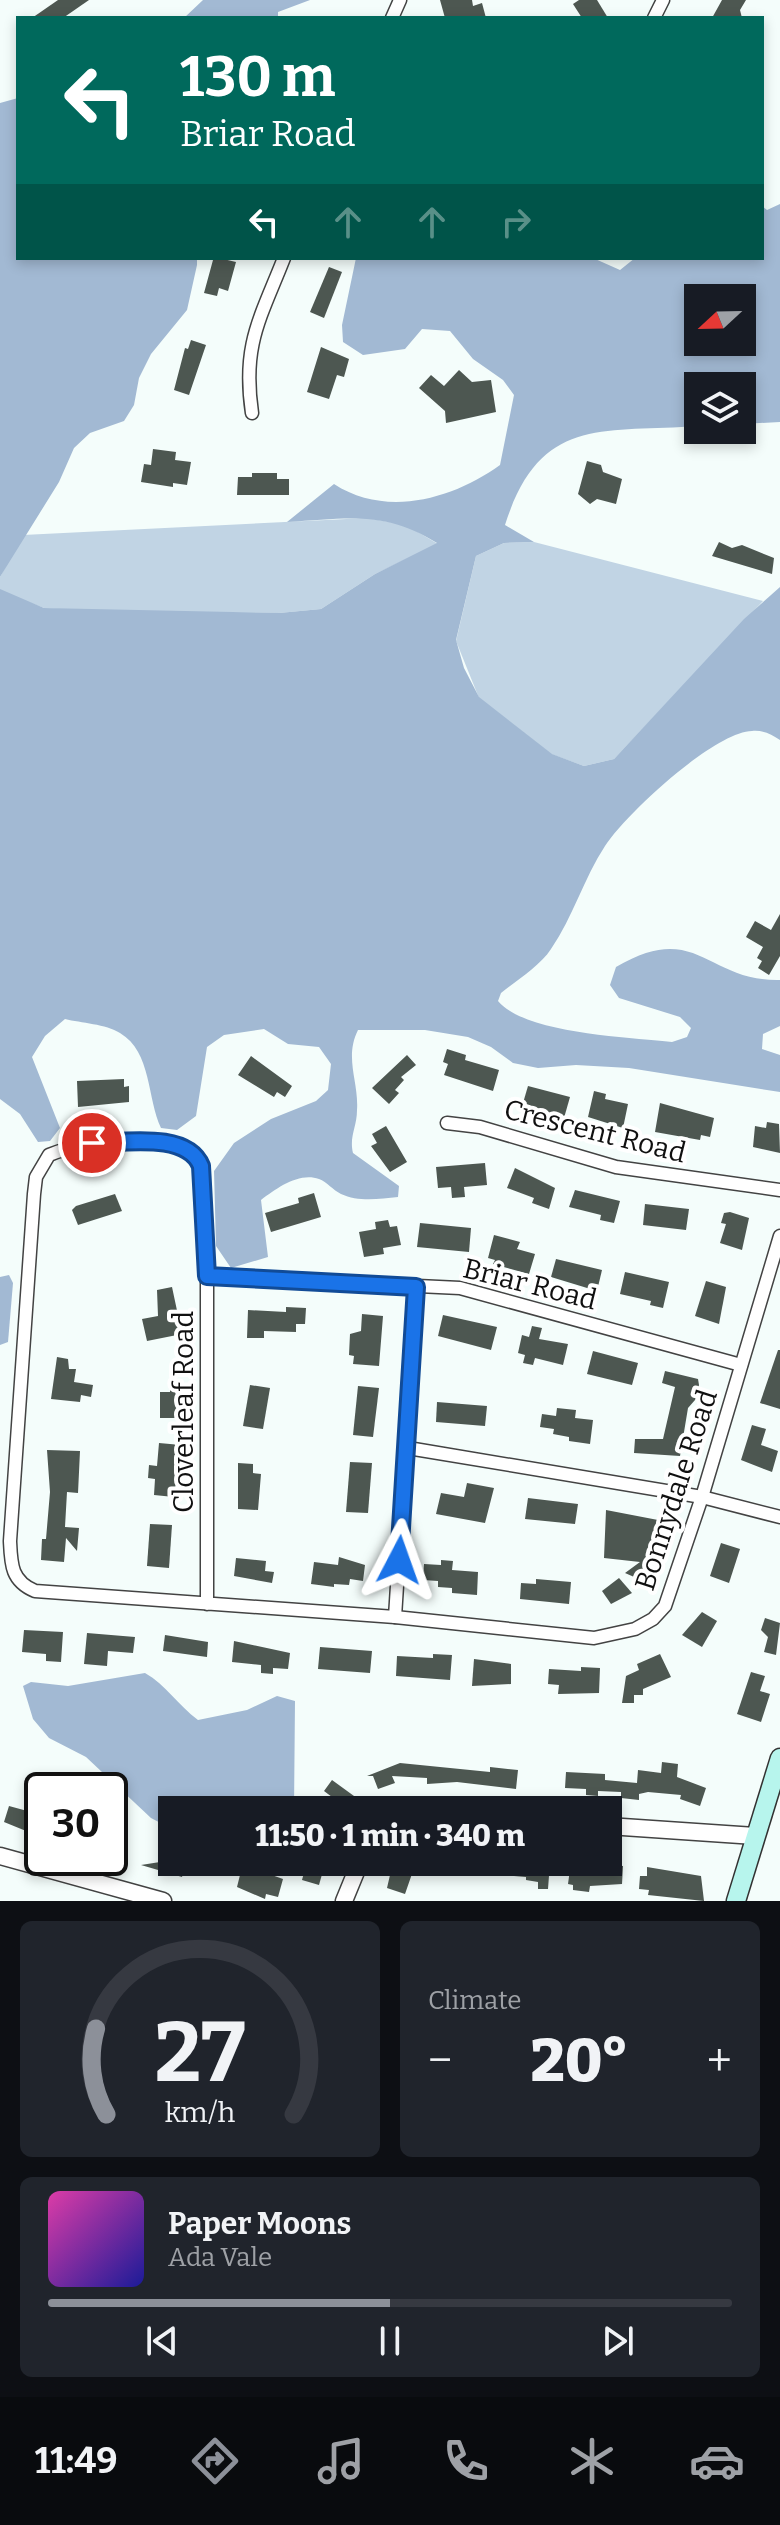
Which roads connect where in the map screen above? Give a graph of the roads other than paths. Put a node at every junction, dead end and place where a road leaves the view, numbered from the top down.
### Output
1 (283, 260) edge
2 (252, 413) dead end
3 (447, 1123) dead end
4 (780, 1190) edge
5 (780, 1236) edge
6 (207, 1276) junction
7 (416, 1287) junction
8 (741, 1365) junction
9 (408, 1448) junction
10 (702, 1497) junction
11 (780, 1517) edge
12 (11, 1555) joint
13 (207, 1604) junction
14 (395, 1617) junction
15 (780, 1758) edge
16 (622, 1827) edge
17 (755, 1836) junction
18 (0, 1856) edge
19 (354, 1876) edge
20 (122, 1894) edge
21 (163, 1901) edge
22 (344, 1901) edge
23 (736, 1901) edge

1 - 2 street
3 - 4 street, Crescent Road
5 - 8 street, Bonnydale Road
6 - 7 street, Briar Road
6 - 12 street, Cloverleaf Road
6 - 13 street, Cloverleaf Road
7 - 8 street, Briar Road
7 - 9 street
8 - 10 street, Bonnydale Road
9 - 10 street
9 - 14 street
10 - 11 street
10 - 14 street, Bonnydale Road
12 - 13 street, Bonnydale Road
13 - 14 street, Bonnydale Road
15 - 17 main road
16 - 17 street
17 - 23 main road
18 - 20 street
19 - 22 street
20 - 21 street

